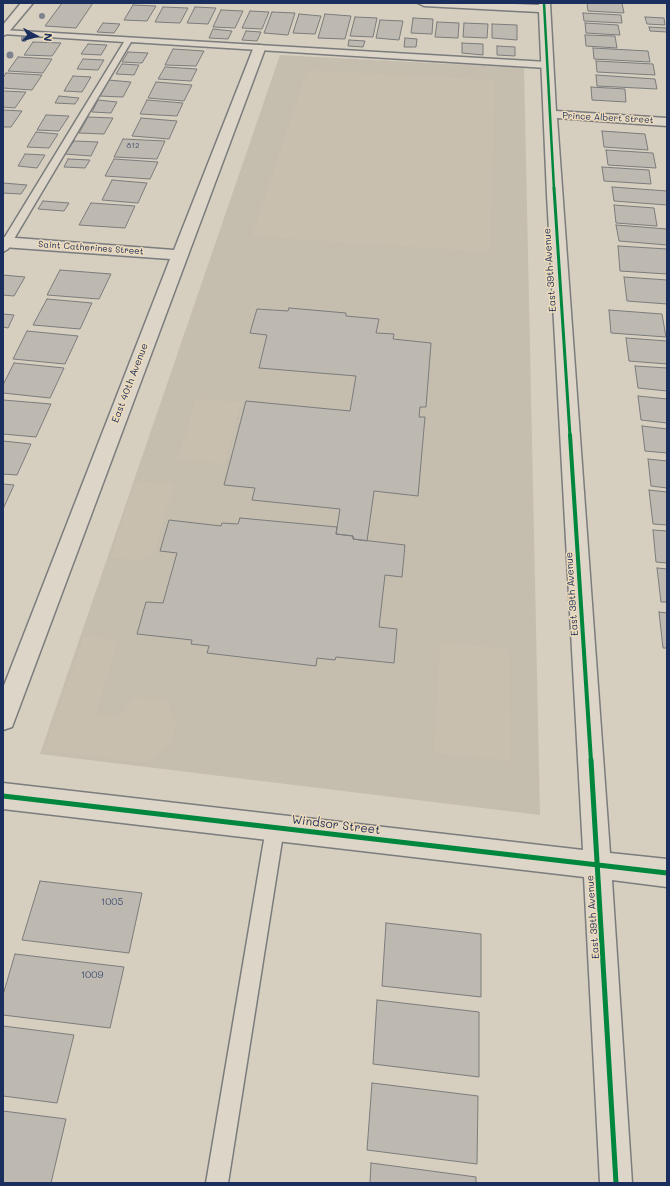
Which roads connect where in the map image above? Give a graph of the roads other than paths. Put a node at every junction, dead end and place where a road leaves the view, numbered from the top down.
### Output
1 (27, 3) edge
2 (424, 3) edge
3 (544, 6) edge
4 (3, 32) edge
5 (128, 41) junction
6 (259, 49) junction
7 (547, 64) junction
8 (549, 114) junction
9 (667, 122) edge
10 (4, 245) edge
11 (180, 254) junction
12 (3, 719) edge
13 (3, 796) edge
14 (275, 828) junction
15 (597, 865) junction
16 (667, 873) edge
17 (217, 1183) edge
18 (616, 1183) edge

1 - 4 street
2 - 3 street
3 - 7 street, East 39th Avenue
4 - 5 lane
5 - 6 lane
5 - 10 lane
6 - 7 lane
6 - 11 street, East 40th Avenue
7 - 8 street, East 39th Avenue
8 - 9 street, Prince Albert Street
8 - 15 street, East 39th Avenue
10 - 11 street, Saint Catherines Street
11 - 12 street, East 40th Avenue
13 - 14 street, Windsor Street
14 - 15 street, Windsor Street
14 - 17 lane
15 - 16 street, Windsor Street
15 - 18 street, East 39th Avenue

